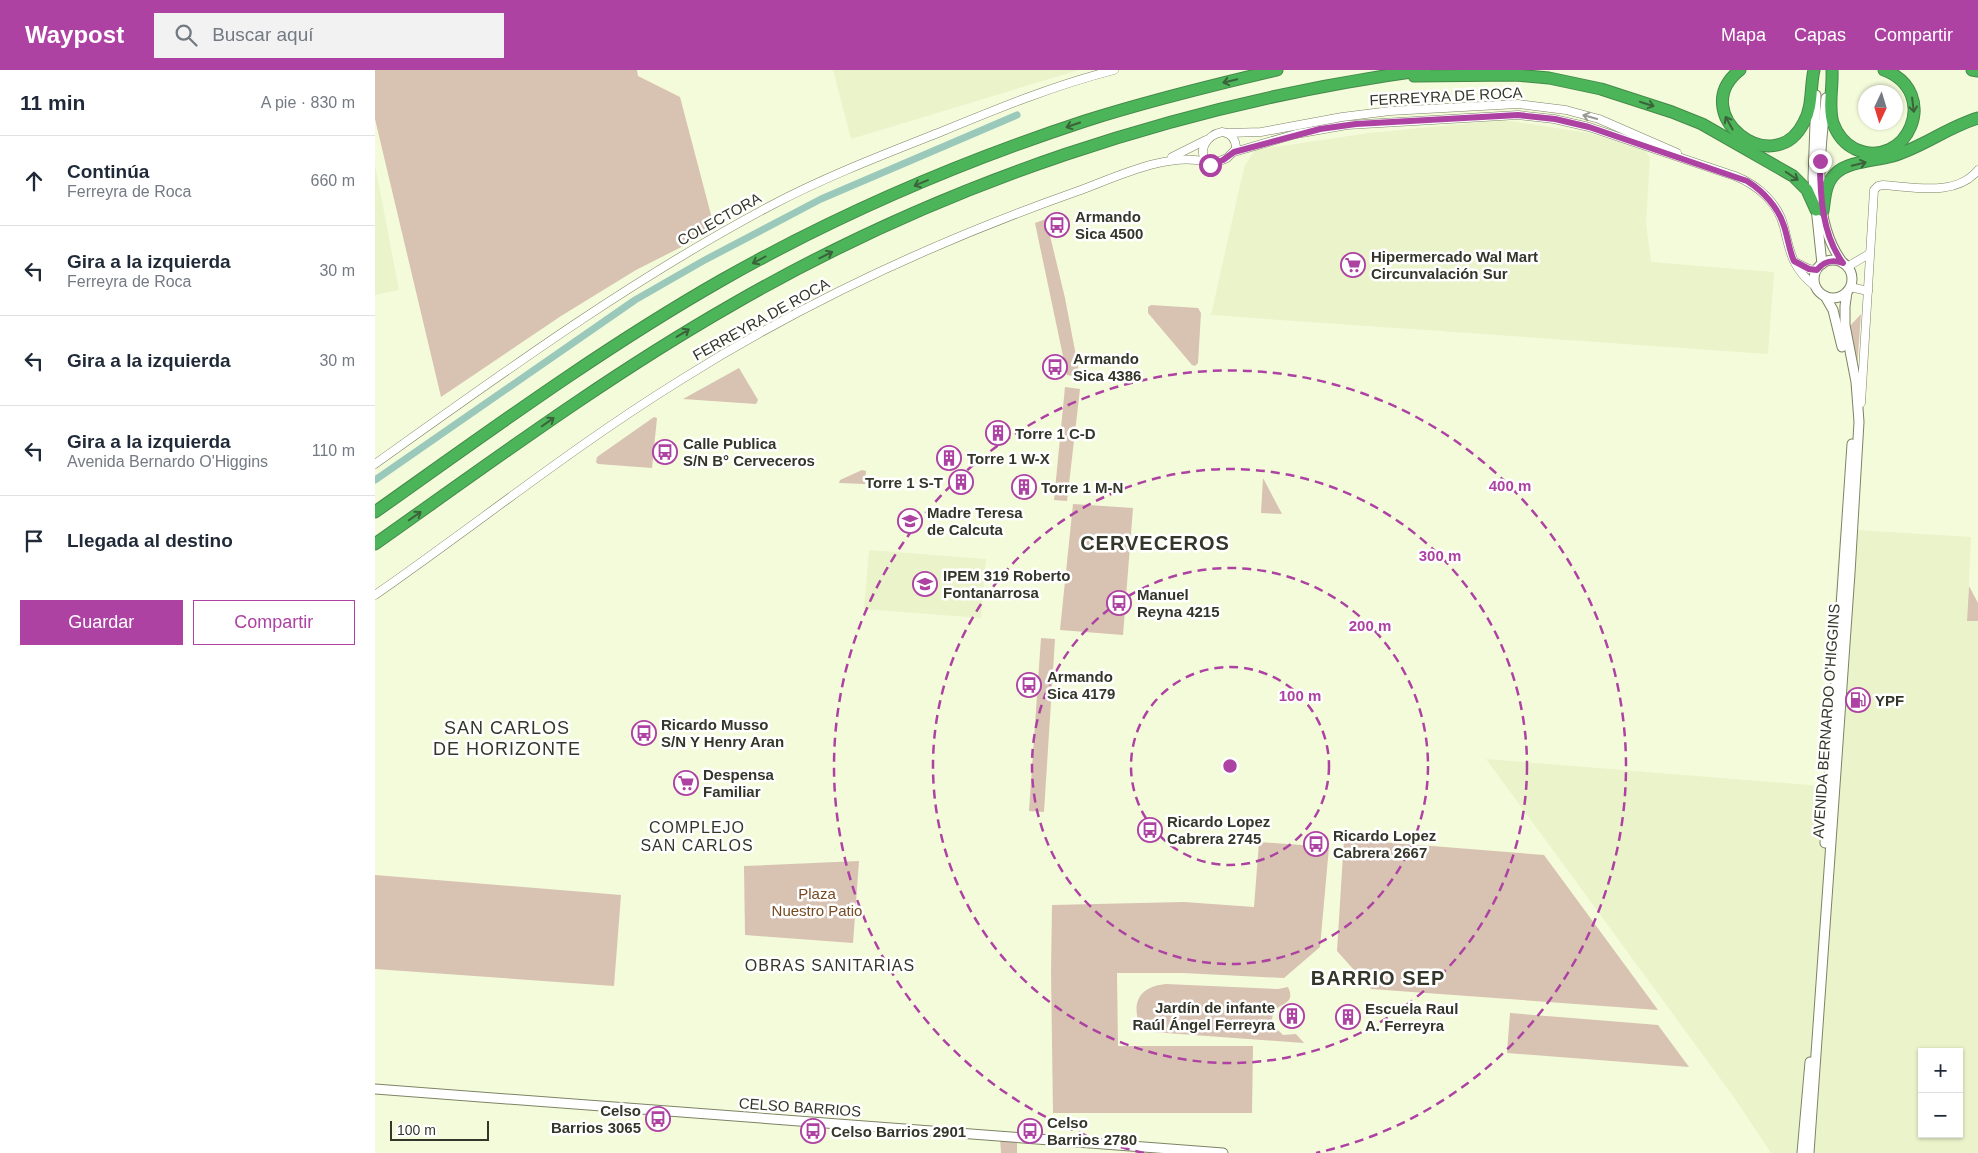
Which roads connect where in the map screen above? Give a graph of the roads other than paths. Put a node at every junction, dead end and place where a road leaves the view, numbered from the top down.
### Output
1 (1114, 70) edge
2 (1277, 70) edge
3 (1425, 70) edge
4 (1740, 70) edge
5 (1831, 70) edge
6 (1884, 70) edge
7 (1972, 70) edge
8 (1978, 71) edge
9 (1392, 75) junction
10 (1815, 75) edge
11 (1830, 82) junction
12 (1978, 118) edge
13 (1228, 133) junction
14 (1207, 140) junction
15 (1234, 152) junction
16 (1163, 161) junction
17 (1206, 162) junction
18 (1716, 170) junction
19 (1978, 170) edge
20 (1820, 210) junction
21 (1869, 254) junction
22 (1794, 261) junction
23 (1845, 265) junction
24 (1820, 267) junction
25 (1817, 287) junction
26 (1849, 289) junction
27 (1868, 291) junction
28 (1825, 296) junction
29 (1859, 422) junction
30 (375, 464) edge
31 (375, 512) edge
32 (375, 544) edge
33 (375, 595) edge
34 (1834, 748) junction
35 (1820, 962) junction
36 (375, 1088) edge
37 (1223, 1153) edge
38 (1802, 1153) edge
39 (1809, 1153) edge

1 - 30 street, COLECTORA
2 -> 31 highway
3 - 9 highway
10 -> 4 highway
5 - 11 highway
6 -> 11 highway
7 - 8 highway
9 -> 20 highway
32 -> 9 highway
10 - 20 main road
11 - 20 main road
20 -> 12 highway
13 - 14 street, FERREYRA DE ROCA
13 - 15 street
18 -> 13 street, FERREYRA DE ROCA
14 - 16 street, FERREYRA DE ROCA
14 - 17 street
15 - 17 street, FERREYRA DE ROCA
15 - 18 street, FERREYRA DE ROCA
16 - 17 street, FERREYRA DE ROCA
16 - 33 street, FERREYRA DE ROCA
18 - 22 street, FERREYRA DE ROCA
19 - 21 street
20 - 23 main road
20 - 24 main road
21 - 23 street
21 - 27 street
22 - 24 street
22 - 25 street, FERREYRA DE ROCA
23 - 24 main road
23 - 26 main road
24 - 25 main road
25 - 28 main road
26 - 27 street
26 - 28 main road
26 - 29 main road, AVENIDA BERNARDO O'HIGGINS
27 - 29 street
28 - 34 main road, AVENIDA BERNARDO O'HIGGINS
29 - 34 main road, AVENIDA BERNARDO O'HIGGINS
34 - 35 main road, AVENIDA BERNARDO O'HIGGINS
35 - 38 main road, AVENIDA BERNARDO O'HIGGINS
35 - 39 main road, AVENIDA BERNARDO O'HIGGINS
36 - 37 main road, CELSO BARRIOS

